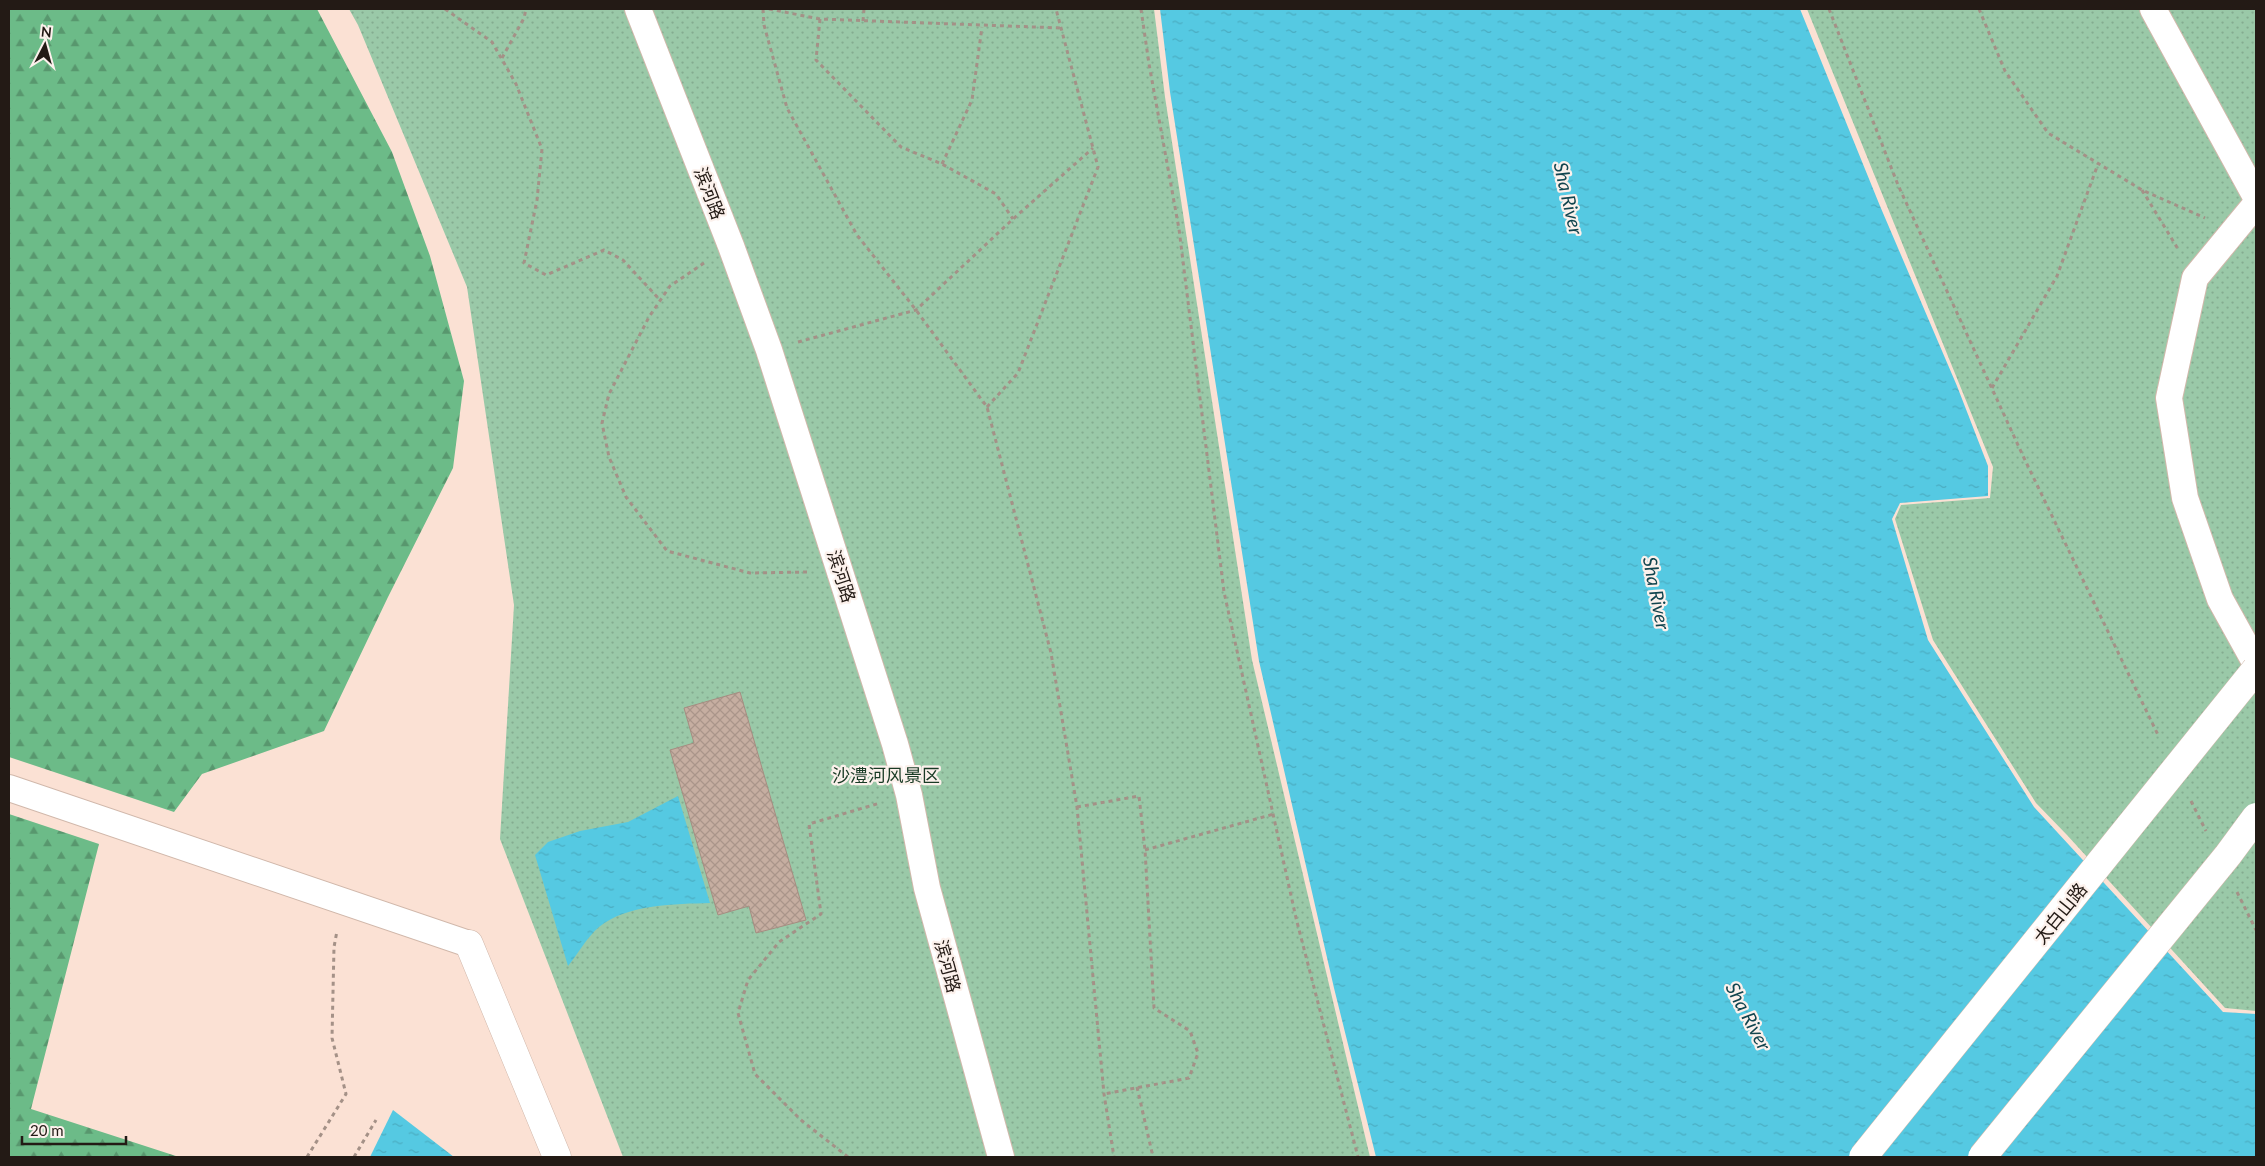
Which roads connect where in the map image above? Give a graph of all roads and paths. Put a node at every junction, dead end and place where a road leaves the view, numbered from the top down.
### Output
1 (445, 9) edge
2 (526, 9) edge
3 (638, 9) edge
4 (763, 9) edge
5 (768, 9) edge
6 (864, 9) edge
7 (1056, 9) edge
8 (1141, 9) edge
9 (1829, 9) edge
10 (1979, 9) edge
11 (2153, 9) edge
12 (820, 19) junction
13 (863, 21) junction
14 (982, 26) junction
15 (1061, 28) junction
16 (502, 59) junction
17 (1093, 148) junction
18 (942, 164) junction
19 (2098, 164) junction
20 (2142, 190) junction
21 (2256, 197) edge
22 (2256, 204) edge
23 (1013, 219) junction
24 (2233, 230) junction
25 (731, 246) junction
26 (2195, 278) junction
27 (660, 300) junction
28 (916, 310) junction
29 (769, 350) junction
30 (1992, 388) junction
31 (987, 407) junction
32 (840, 571) junction
33 (2256, 664) edge
34 (2256, 669) edge
35 (2162, 744) dead end
36 (9, 788) edge
37 (909, 795) junction
38 (2189, 797) dead end
39 (1077, 807) junction
40 (1274, 814) junction
41 (2256, 817) edge
42 (2207, 832) dead end
43 (1145, 850) junction
44 (2234, 886) dead end
45 (343, 901) junction
46 (2256, 930) edge
47 (469, 944) joint
48 (1137, 1086) junction
49 (1104, 1094) junction
50 (376, 1120) dead end
51 (307, 1157) edge
52 (354, 1157) edge
53 (557, 1157) edge
54 (848, 1157) edge
55 (1001, 1157) edge
56 (1114, 1157) edge
57 (1153, 1157) edge
58 (1358, 1157) edge
59 (1863, 1157) edge
60 (1982, 1157) edge

1 - 16 path
2 - 16 path
3 - 25 street, 滨河路
4 - 28 path
5 - 12 path
6 - 13 path
7 - 15 path
8 - 40 path
9 - 30 path
10 - 19 path
11 - 21 street
12 - 13 path
12 - 18 path
13 - 14 path
14 - 15 path
14 - 18 path
15 - 17 path
16 - 27 path
17 - 23 path
17 - 31 path
18 - 23 path
19 - 20 path
19 - 30 path
20 - 24 path
20 - 26 path
22 - 24 street
23 - 28 path
24 - 26 street
25 - 27 path
25 - 29 street, 滨河路
26 - 33 street
27 - 32 path
28 - 29 path
28 - 31 path
29 - 32 street, 滨河路
30 - 35 path
31 - 39 path
32 - 37 street, 滨河路
34 - 59 main road, 太白山路, bridge
36 - 45 street
37 - 54 path
37 - 55 street, 滨河路
38 - 42 path
39 - 43 path
39 - 49 path
40 - 43 path
40 - 58 path
41 - 60 main road, bridge
43 - 48 path
44 - 46 path
45 - 47 street
45 - 51 path
47 - 53 main road
48 - 49 path
48 - 57 path
49 - 56 path
50 - 52 path

